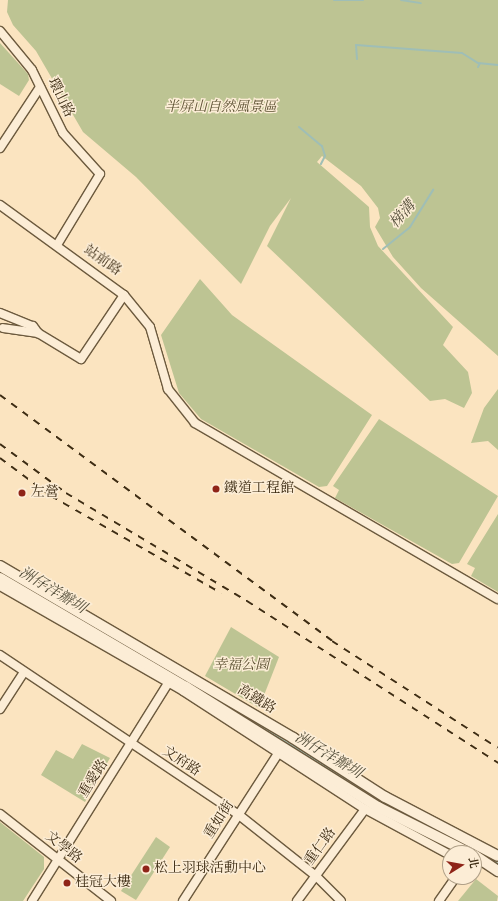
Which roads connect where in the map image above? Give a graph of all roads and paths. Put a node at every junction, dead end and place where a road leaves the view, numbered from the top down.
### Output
1 (0, 31) edge
2 (40, 87) junction
3 (0, 148) edge
4 (0, 204) edge
5 (57, 245) junction
6 (124, 295) junction
7 (0, 313) edge
8 (3, 328) dead end
9 (38, 333) junction
10 (0, 566) edge
11 (0, 578) edge
12 (0, 586) edge
13 (498, 599) edge
14 (0, 655) edge
15 (176, 669) junction
16 (24, 672) junction
17 (170, 681) junction
18 (0, 708) edge
19 (130, 744) junction
20 (279, 752) junction
21 (365, 809) junction
22 (0, 814) edge
23 (239, 815) junction
24 (477, 843) joint
25 (455, 845) edge
26 (442, 851) edge
27 (498, 856) edge
28 (482, 861) edge
29 (58, 862) junction
30 (498, 871) edge
31 (316, 876) junction
32 (450, 885) edge
33 (32, 901) edge
34 (111, 901) edge
35 (183, 901) edge
36 (297, 901) edge
37 (341, 901) edge
38 (439, 901) edge

1 - 2 street, 環山路
2 - 3 street
2 - 5 street, 環山路
4 - 5 street, 站前路
5 - 6 street, 站前路
6 - 9 street, 站前路
6 - 13 street
7 - 9 street
8 - 9 street
10 - 15 street, 高鐵路
11 - 17 street, 高鐵路
12 - 17 street, 高鐵路
14 - 16 street, 文府路
15 - 17 street, 重愛路
15 - 24 street, 高鐵路
16 - 18 street
16 - 19 street, 文府路
17 - 19 street, 重愛路
17 - 20 street, 高鐵路
17 - 25 street, 高鐵路
19 - 23 street, 文府路
19 - 29 street, 重愛路
20 - 21 street, 高鐵路
20 - 23 street, 重如街
21 - 26 street, 高鐵路
21 - 31 street, 重仁路
22 - 29 street, 文學路
23 - 31 street, 文府路
23 - 35 street, 重如街
24 - 27 street, 高鐵路
28 - 30 street
29 - 33 street, 重愛路
29 - 34 street, 文學路
31 - 36 street, 重仁路
31 - 37 street, 文府路
32 - 38 street

